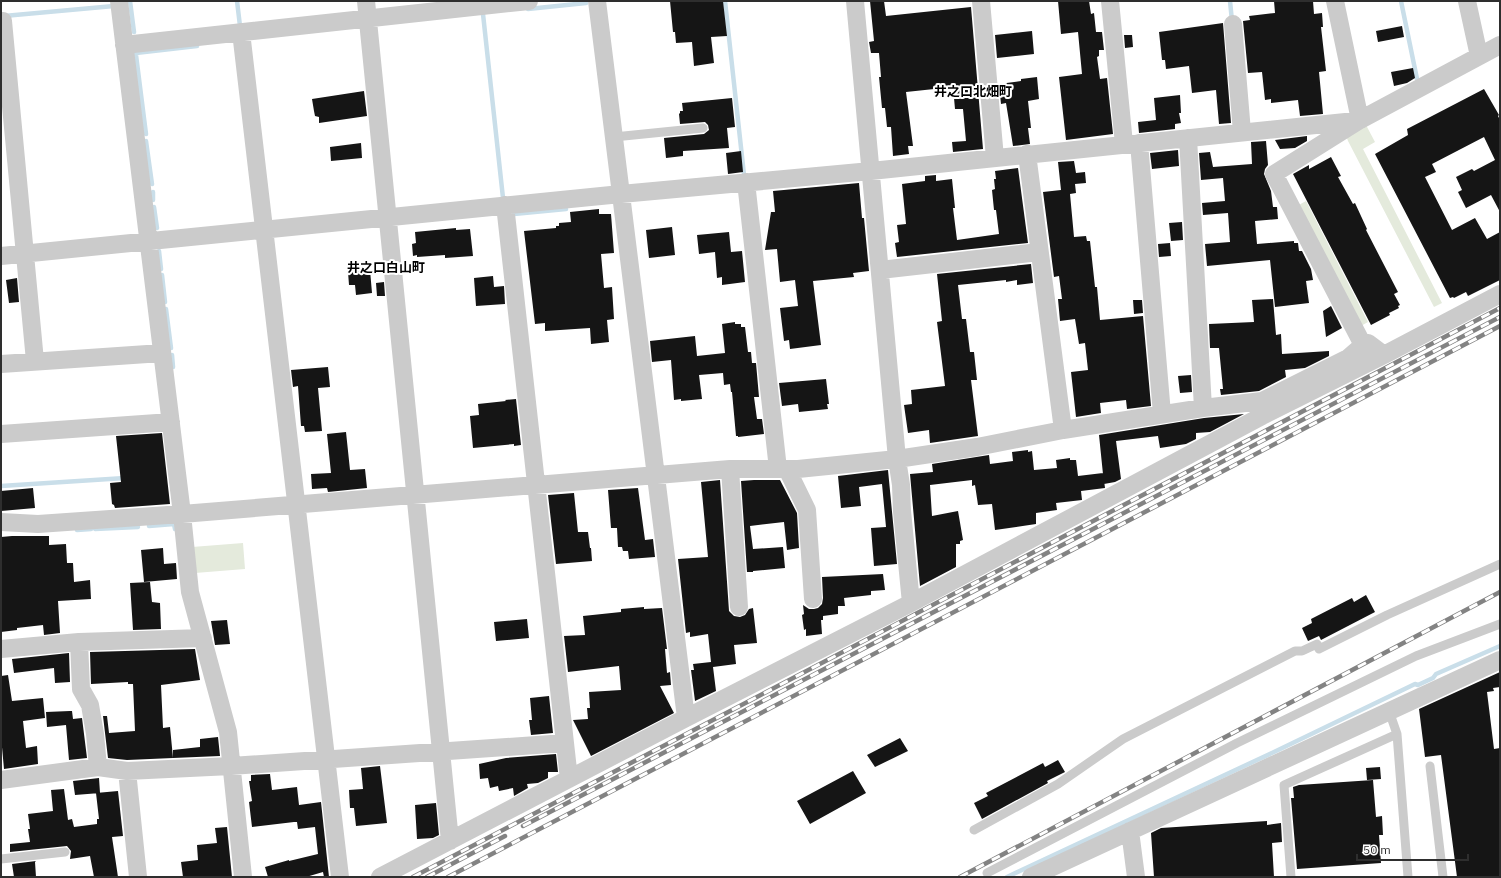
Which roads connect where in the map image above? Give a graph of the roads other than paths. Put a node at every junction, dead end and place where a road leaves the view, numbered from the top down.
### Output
1 (119, 1) edge
2 (529, 1) edge
3 (597, 1) edge
4 (855, 1) edge
5 (981, 1) edge
6 (1110, 1) edge
7 (1336, 1) edge
8 (1467, 1) edge
9 (367, 10) edge
10 (3, 21) dead end
11 (1233, 24) dead end
12 (241, 32) junction
13 (124, 45) junction
14 (1500, 45) edge
15 (1479, 56) junction
16 (1360, 120) junction
17 (703, 128) dead end
18 (1242, 132) junction
19 (614, 137) junction
20 (1188, 138) junction
21 (1132, 143) junction
22 (1027, 154) junction
23 (995, 158) junction
24 (871, 171) junction
25 (746, 182) junction
26 (621, 194) junction
27 (506, 205) junction
28 (388, 217) junction
29 (264, 230) junction
30 (149, 242) junction
31 (1039, 252) junction
32 (25, 254) junction
33 (1, 256) edge
34 (880, 270) junction
35 (1500, 294) edge
36 (1364, 345) junction
37 (162, 353) junction
38 (1384, 355) junction
39 (35, 361) junction
40 (1, 364) edge
41 (1202, 408) junction
42 (1262, 409) junction
43 (1162, 414) junction
44 (171, 422) junction
45 (1063, 430) junction
46 (1, 434) edge
47 (897, 459) junction
48 (730, 469) junction
49 (782, 469) junction
50 (656, 475) junction
51 (536, 485) junction
52 (415, 495) junction
53 (296, 505) junction
54 (182, 514) junction
55 (1, 522) edge
56 (1500, 564) edge
57 (813, 600) dead end
58 (911, 603) junction
59 (739, 607) dead end
60 (1500, 624) edge
61 (203, 638) junction
62 (79, 642) junction
63 (1, 649) edge
64 (1500, 660) edge
65 (1389, 711) junction
66 (686, 718) junction
67 (1397, 734) junction
68 (565, 743) junction
69 (441, 751) junction
70 (326, 760) junction
71 (232, 766) junction
72 (1430, 766) dead end
73 (98, 767) junction
74 (127, 771) junction
75 (569, 779) junction
76 (1, 780) edge
77 (974, 830) dead end
78 (1130, 831) junction
79 (450, 841) junction
80 (65, 852) dead end
81 (1, 859) edge
82 (987, 873) dead end
83 (1036, 876) edge
84 (138, 877) edge
85 (243, 877) edge
86 (340, 877) edge
87 (380, 877) edge
88 (1136, 877) edge
89 (1291, 877) edge
90 (1408, 877) edge
91 (1443, 877) edge

1 - 13 street
2 - 9 street
3 - 19 street
4 - 24 street
5 - 23 street
6 - 21 street
7 - 16 street
8 - 15 street
9 - 12 street
9 - 28 street
10 - 32 street
11 - 18 street
12 - 13 street
12 - 29 street
13 - 30 street
14 - 15 street
15 - 16 street
16 - 18 street
16 - 36 street
17 - 19 lane
18 - 20 street
19 - 26 street
20 - 21 street
20 - 41 street
21 - 22 street
21 - 43 street
22 - 23 street
22 - 31 street
23 - 24 street
24 - 25 street
24 - 34 street
25 - 26 street
25 - 49 street
26 - 27 street
26 - 50 street
27 - 28 street
27 - 51 street
28 - 29 street
28 - 52 street
29 - 30 street
29 - 53 street
30 - 32 street
30 - 37 street
31 - 34 street
31 - 45 street
32 - 33 street
32 - 39 street
34 - 47 street
35 - 38 street
36 - 38 street
36 - 42 street
37 - 39 street
37 - 44 street
38 - 42 street
39 - 40 street
41 - 42 street
41 - 43 street
42 - 58 street
43 - 45 street
44 - 46 street
44 - 54 street
45 - 47 street
47 - 49 street
47 - 58 street
48 - 49 street
48 - 50 street
48 - 59 street
49 - 57 street
50 - 51 street
50 - 66 street
51 - 52 street
51 - 68 street
52 - 53 street
52 - 69 street
53 - 54 street
53 - 70 street
54 - 55 street
54 - 61 street
56 - 77 lane
58 - 66 street
60 - 82 lane
61 - 62 street
61 - 71 street
62 - 63 street
62 - 73 street
64 - 65 street
65 - 67 lane
65 - 78 street
66 - 75 street
67 - 89 lane
67 - 90 lane
68 - 69 street
68 - 75 street
69 - 70 street
69 - 79 street
70 - 71 street
70 - 86 street
71 - 74 street
71 - 85 street
72 - 91 lane
73 - 74 street
73 - 76 street
74 - 84 street
75 - 79 street
78 - 83 street
78 - 88 street
79 - 87 street
80 - 81 lane

